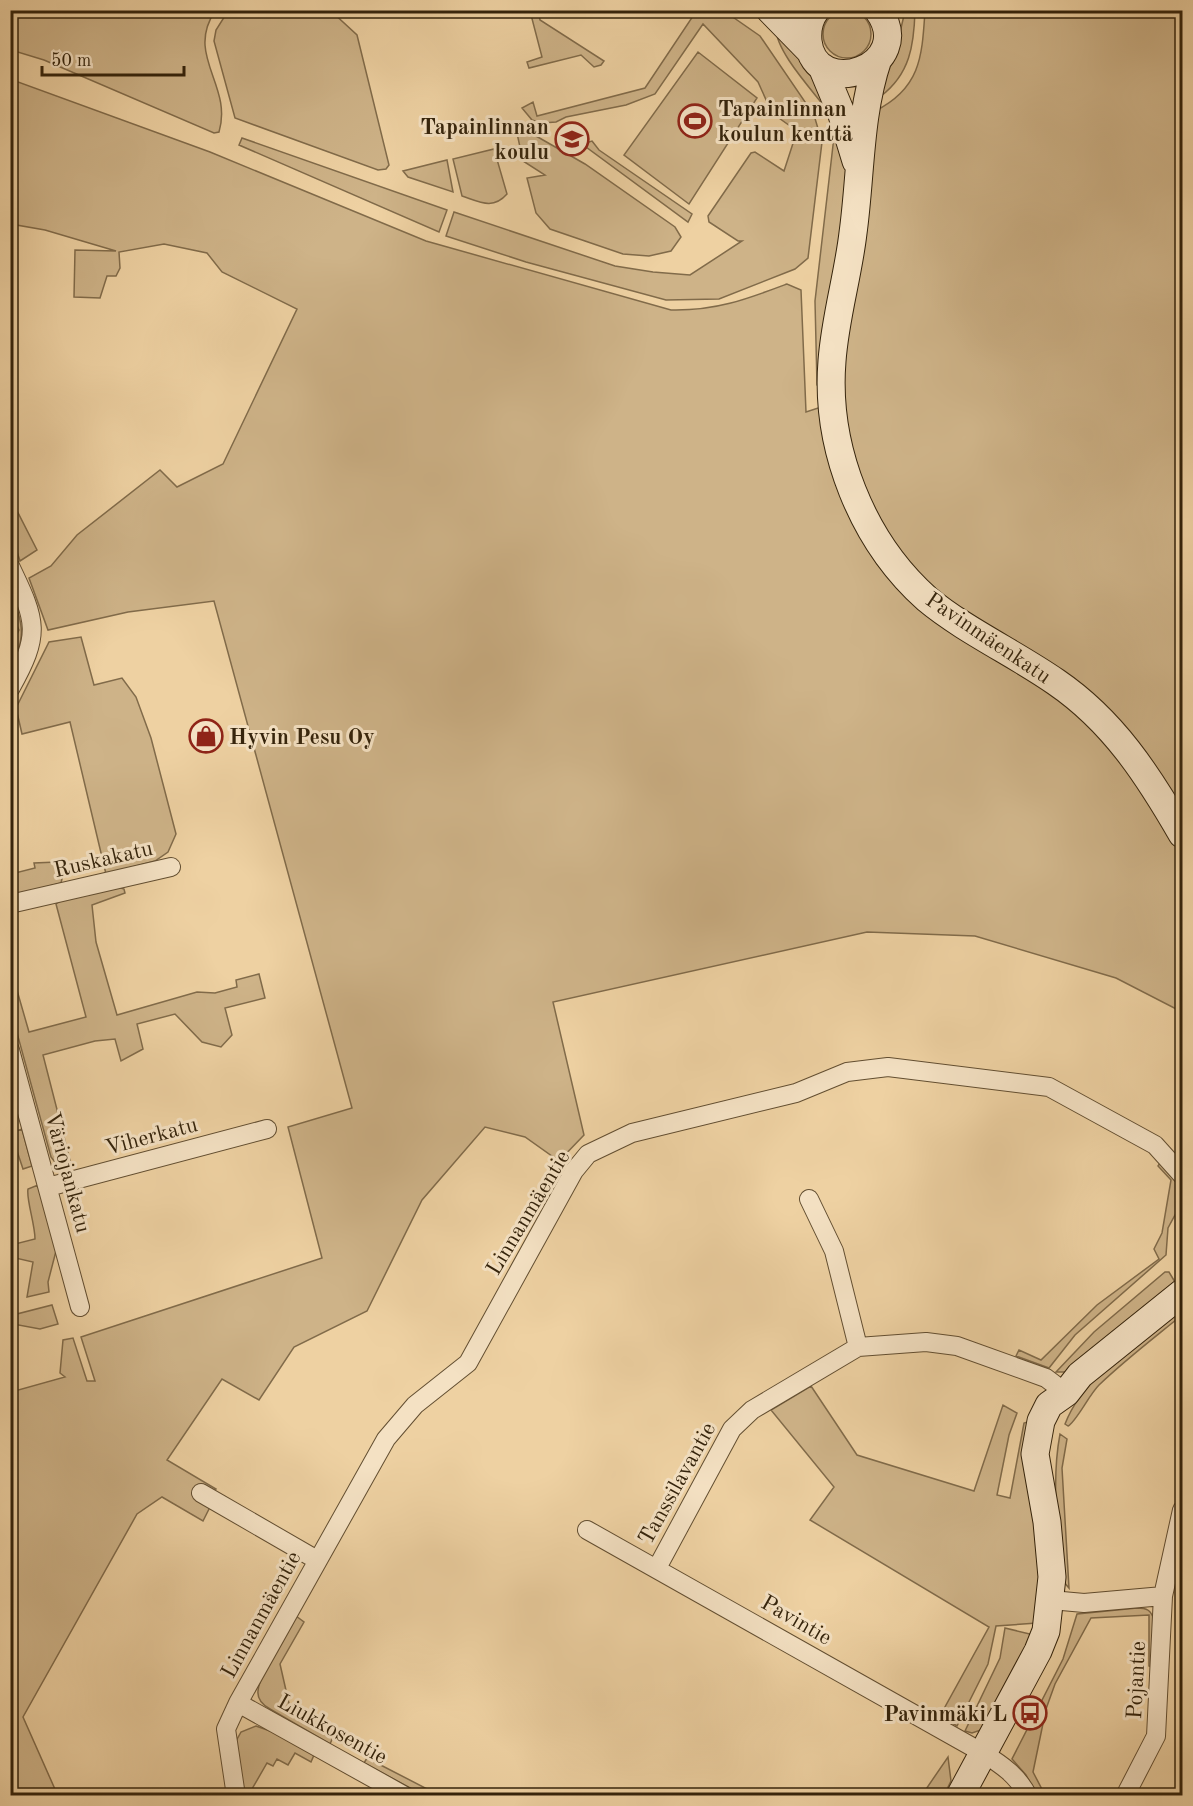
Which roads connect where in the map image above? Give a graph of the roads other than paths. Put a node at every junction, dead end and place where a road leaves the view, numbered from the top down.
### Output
1 (770, 10) edge
2 (816, 10) edge
3 (887, 18) edge
4 (815, 58) junction
5 (878, 59) junction
6 (858, 169) junction
7 (10, 566) edge
8 (10, 689) edge
9 (1182, 834) edge
10 (171, 867) dead end
11 (10, 904) edge
12 (10, 1050) edge
13 (267, 1129) dead end
14 (1182, 1175) edge
15 (48, 1187) junction
16 (809, 1199) dead end
17 (1182, 1293) edge
18 (80, 1307) dead end
19 (858, 1347) junction
20 (1066, 1393) junction
21 (201, 1494) dead end
22 (1182, 1510) edge
23 (587, 1530) dead end
24 (317, 1560) junction
25 (657, 1568) junction
26 (1163, 1596) junction
27 (1051, 1600) junction
28 (238, 1703) junction
29 (982, 1753) junction
30 (236, 1796) edge
31 (405, 1796) edge
32 (960, 1796) edge
33 (1028, 1796) edge
34 (1125, 1796) edge

1 - 4 street
2 - 4 street
3 - 5 street, Pavinmäenkatu
4 - 5 street
4 - 6 street, Pavinmäenkatu
5 - 6 street, Pavinmäenkatu
6 - 9 street, Pavinmäenkatu
7 - 8 street
10 - 11 street, Ruskakatu
12 - 15 street, Väriojankatu
13 - 15 street, Viherkatu
14 - 24 street, Linnanmäentie
15 - 18 street, Väriojankatu
16 - 19 street
17 - 20 street
19 - 20 street, Tanssilavantie
19 - 25 street, Tanssilavantie
20 - 27 street
21 - 24 street
22 - 26 street, Pojantie
23 - 25 street, Pavintie
24 - 28 street, Linnanmäentie
25 - 29 street, Pavintie
26 - 27 street
26 - 34 street, Pojantie
27 - 29 street
28 - 30 street, Linnanmäentie
28 - 31 street, Liukkosentie
29 - 32 street
29 - 33 street, Pavintie

